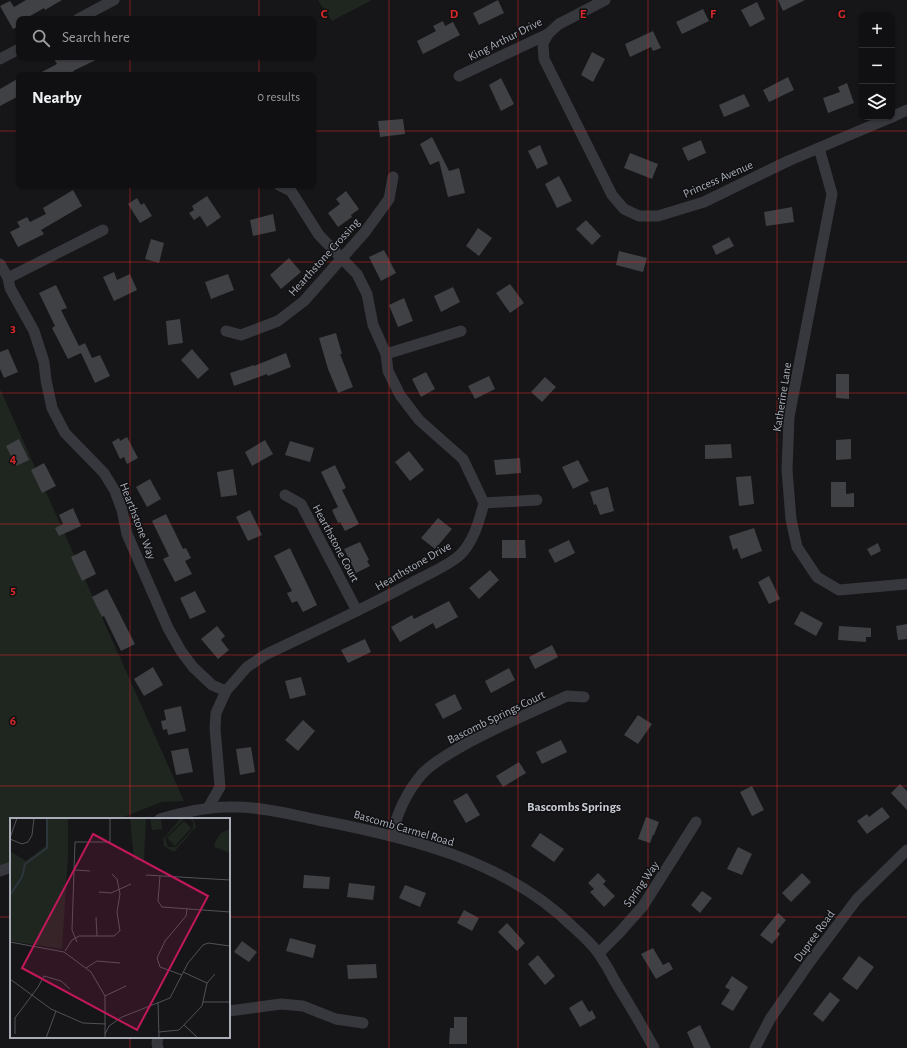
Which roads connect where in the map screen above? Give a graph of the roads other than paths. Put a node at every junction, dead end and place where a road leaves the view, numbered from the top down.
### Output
1 (114, 0) edge
2 (604, 0) edge
3 (84, 16) edge
4 (548, 34) junction
5 (16, 51) edge
6 (0, 59) edge
7 (459, 76) dead end
8 (907, 110) edge
9 (895, 116) edge
10 (885, 120) edge
11 (819, 148) junction
12 (393, 177) dead end
13 (285, 188) edge
14 (103, 230) dead end
15 (342, 259) junction
16 (0, 264) edge
17 (8, 278) junction
18 (226, 331) dead end
19 (461, 331) dead end
20 (386, 354) junction
21 (285, 494) dead end
22 (537, 500) dead end
23 (484, 503) junction
24 (907, 584) edge
25 (357, 611) junction
26 (226, 691) junction
27 (584, 697) dead end
28 (208, 808) junction
29 (164, 818) edge
30 (696, 822) dead end
31 (392, 836) junction
32 (907, 850) edge
33 (10, 867) edge
34 (0, 871) edge
35 (598, 953) junction
36 (230, 1011) edge
37 (363, 1023) dead end
38 (158, 1038) edge
39 (158, 1048) edge
40 (654, 1048) edge
41 (755, 1048) edge

1 - 3 street
2 - 4 street, King Arthur Drive
4 - 7 street, King Arthur Drive
4 - 11 street, Princess Avenue
5 - 6 street
8 - 9 street, Princess Avenue
10 - 11 street, Princess Avenue
11 - 24 street, Katherine Lane
12 - 15 street, Hearthstone Crossing
13 - 15 street
14 - 17 street
15 - 18 street, Hearthstone Crossing
15 - 20 street
16 - 17 street, Hearthstone Way
17 - 26 street, Hearthstone Way
19 - 20 street
20 - 23 street
21 - 25 street, Hearthstone Court
22 - 23 street
23 - 25 street, Hearthstone Drive
25 - 26 street, Hearthstone Drive
26 - 28 street, Hearthstone Drive
27 - 31 street, Bascomb Springs Court
28 - 29 street, Bascomb Carmel Road
28 - 31 street, Bascomb Carmel Road
30 - 35 street, Spring Way
31 - 35 street, Bascomb Carmel Road
32 - 41 street, Dupree Road
33 - 34 street
35 - 40 street, Bascomb Carmel Road
36 - 37 street
38 - 39 street

